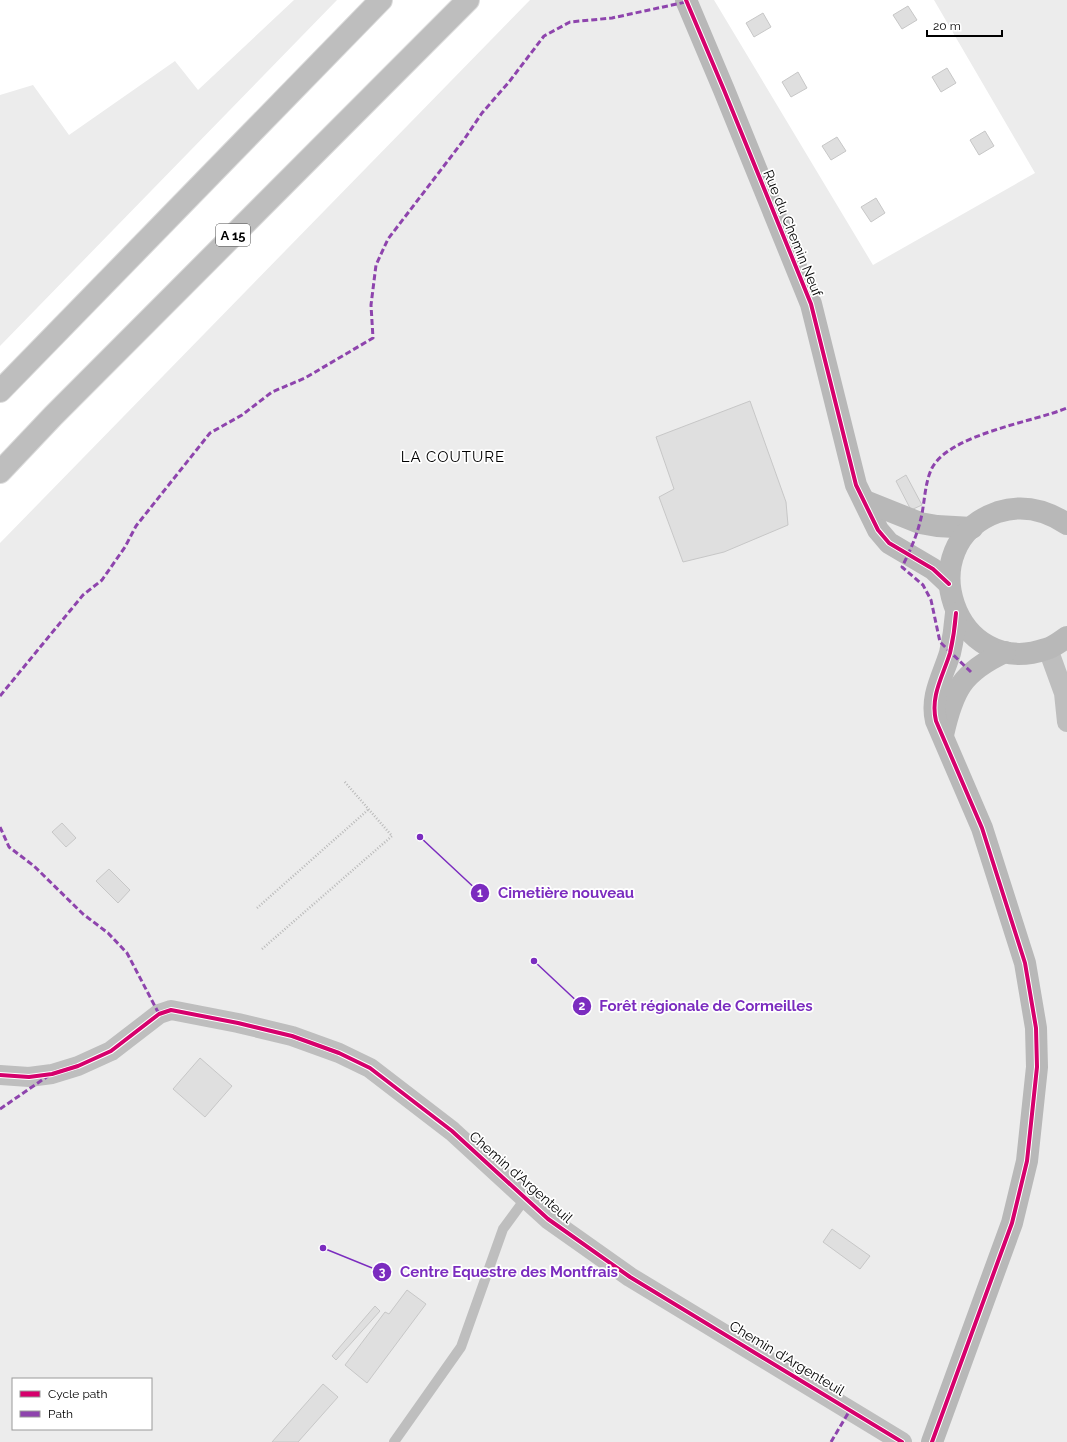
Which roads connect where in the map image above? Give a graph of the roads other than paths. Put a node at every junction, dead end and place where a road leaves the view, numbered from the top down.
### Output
1 (381, 0) edge
2 (468, 0) edge
3 (686, 0) edge
4 (0, 391) edge
5 (0, 472) edge
6 (865, 501) junction
7 (1067, 524) edge
8 (972, 528) junction
9 (949, 584) junction
10 (956, 613) junction
11 (1067, 637) edge
12 (1048, 649) junction
13 (1005, 652) junction
14 (1067, 722) edge
15 (943, 735) junction
16 (0, 1075) edge
17 (525, 1199) junction
18 (394, 1442) edge
19 (902, 1442) edge
20 (932, 1442) edge

1 - 4 highway
2 - 5 highway, A 15
3 - 6 street, Rue du Chemin Neuf
6 - 8 street
6 - 9 street, Rue du Chemin Neuf
7 - 8 street
8 - 9 street
9 - 10 street
10 - 13 street
10 - 15 street
11 - 12 street
12 - 13 street
12 - 14 street
13 - 15 street
15 - 20 street
16 - 17 street, Chemin d'Argenteuil
17 - 18 lane
17 - 19 street, Chemin d'Argenteuil

